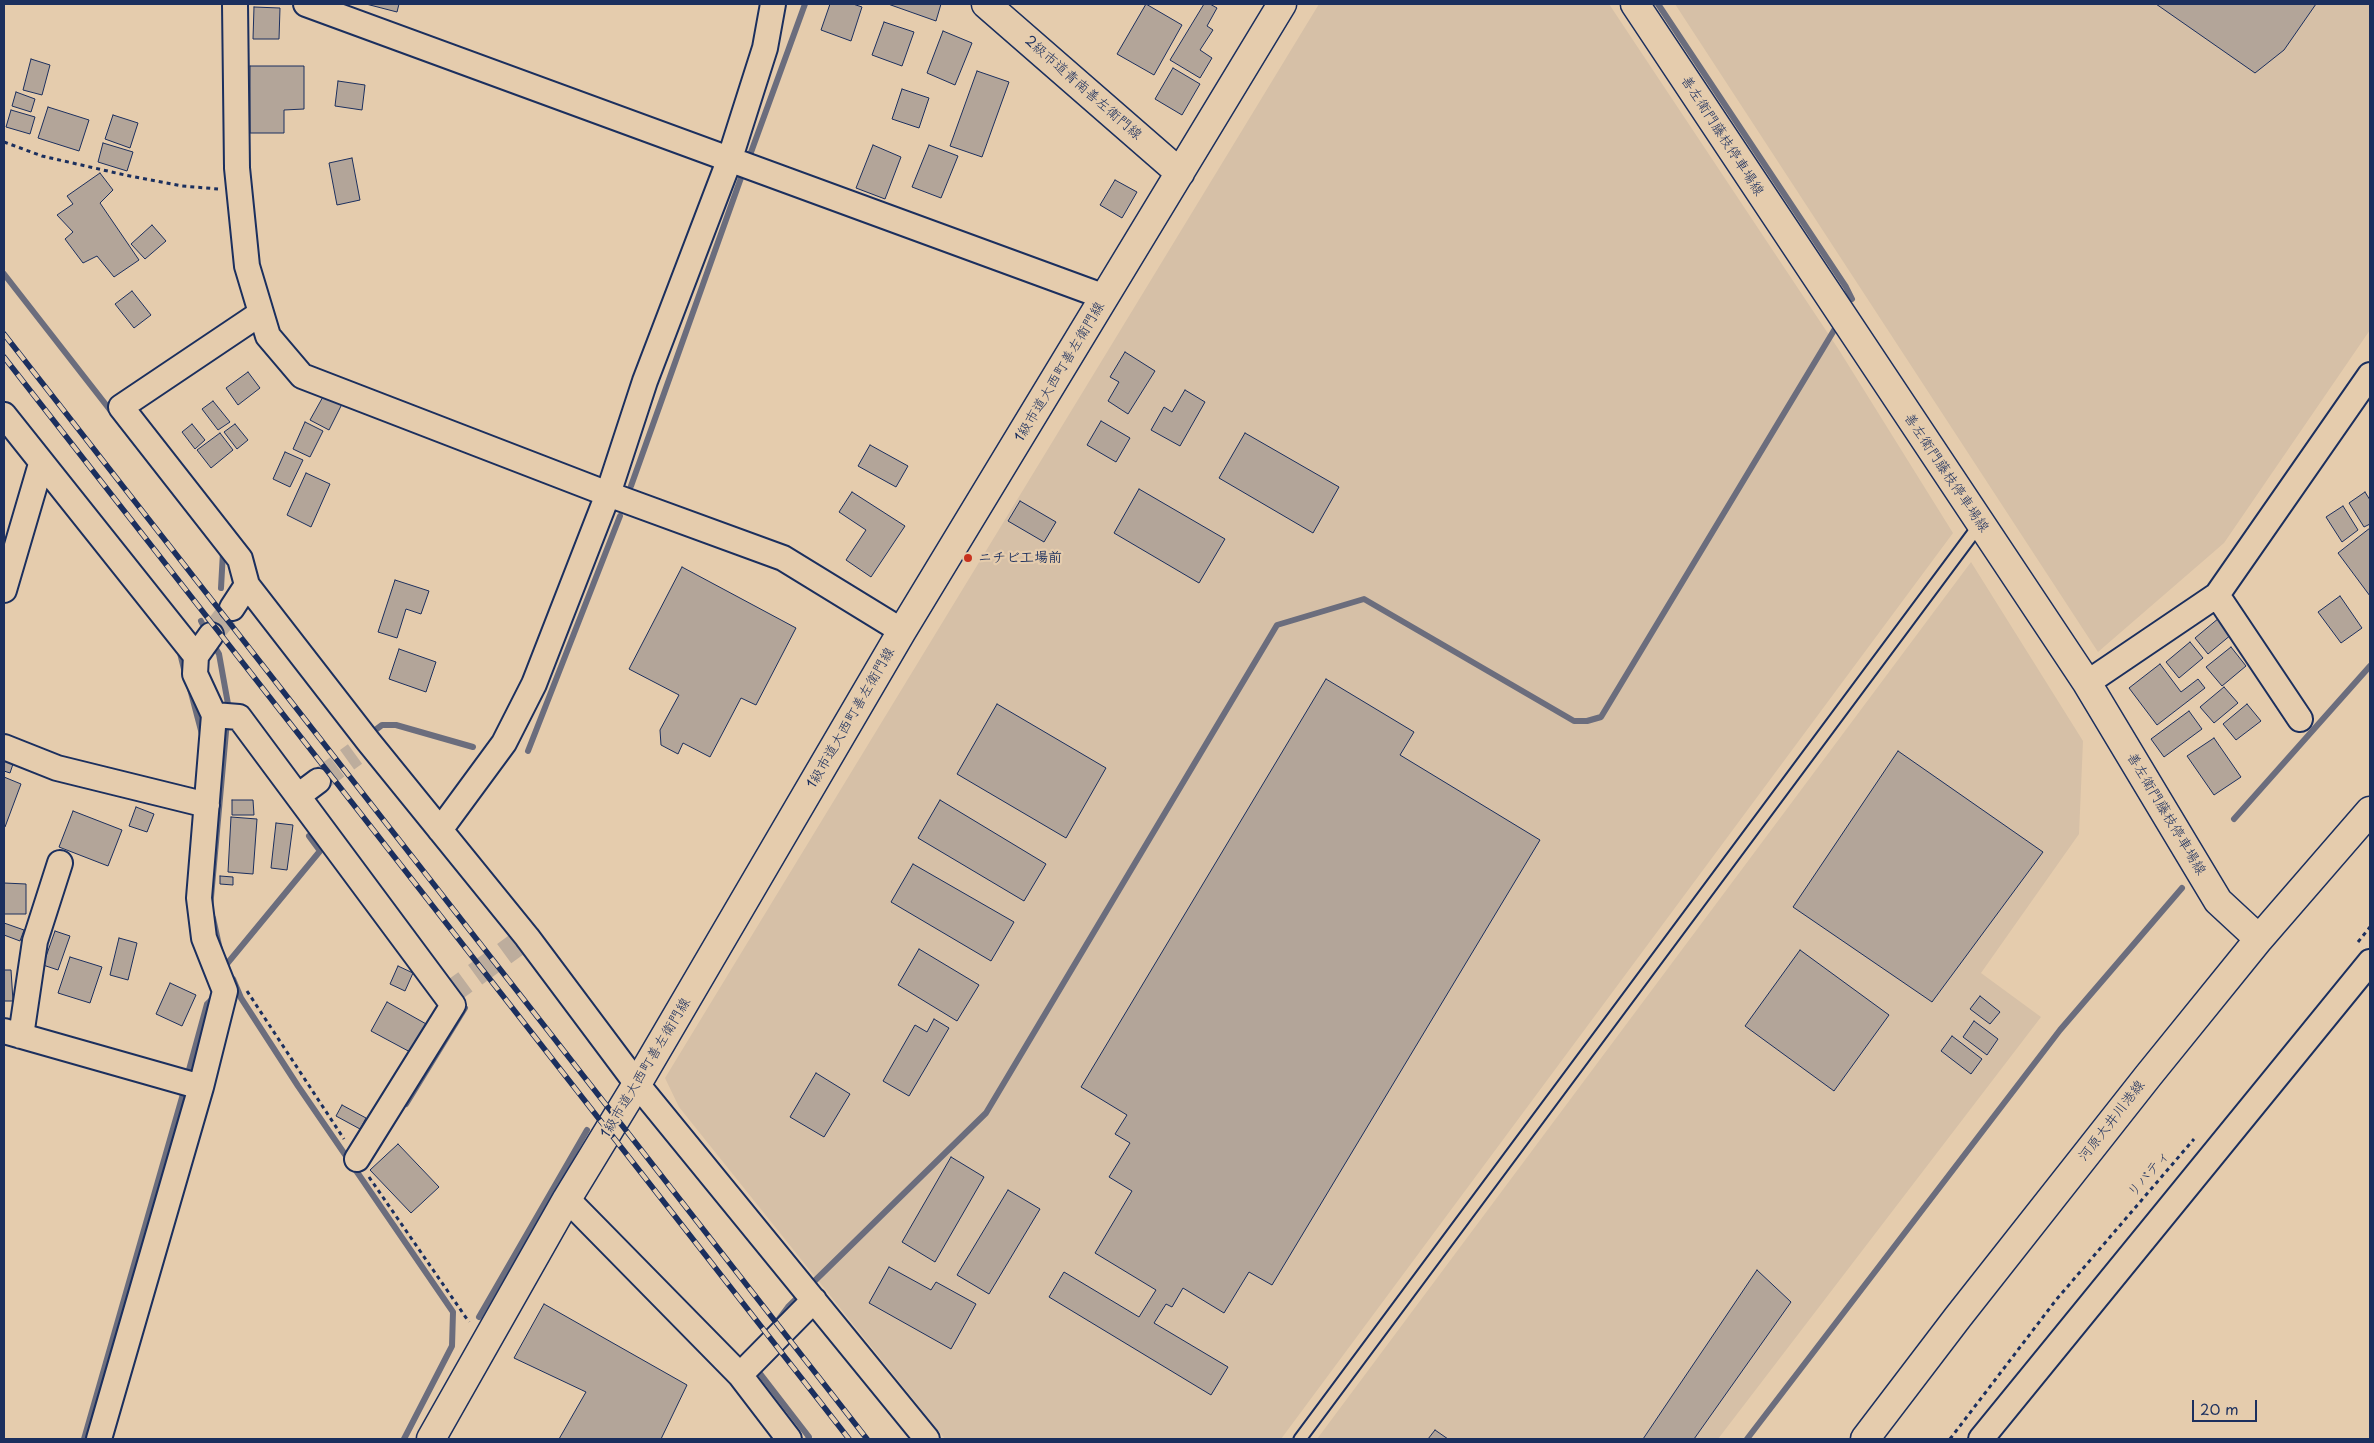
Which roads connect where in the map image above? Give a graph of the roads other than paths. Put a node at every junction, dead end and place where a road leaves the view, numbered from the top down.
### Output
1 (235, 4) edge
2 (773, 4) edge
3 (986, 4) edge
4 (1282, 4) edge
5 (1635, 4) edge
6 (315, 5) edge
7 (729, 160) junction
8 (1180, 173) junction
9 (1105, 297) junction
10 (261, 313) junction
11 (2370, 375) edge
12 (4, 415) edge
13 (41, 464) junction
14 (608, 494) junction
15 (1980, 524) junction
16 (247, 585) junction
17 (4, 590) edge
18 (2217, 595) junction
19 (232, 608) tunnel mouth
20 (902, 630) junction
21 (210, 635) tunnel mouth
22 (196, 656) junction
23 (2087, 683) junction
24 (214, 715) junction
25 (2300, 719) dead end
26 (4, 747) edge
27 (318, 781) tunnel mouth
28 (298, 796) junction
29 (207, 805) junction
30 (2370, 811) edge
31 (440, 830) junction
32 (60, 863) dead end
33 (2259, 939) junction
34 (2361, 956) edge
35 (12, 1033) edge
36 (637, 1084) junction
37 (200, 1087) junction
38 (357, 1159) dead end
39 (567, 1199) junction
40 (814, 1300) junction
41 (740, 1375) junction
42 (99, 1439) edge
43 (431, 1439) edge
44 (789, 1439) edge
45 (927, 1439) edge
46 (1300, 1439) edge
47 (1865, 1439) edge
48 (1981, 1439) edge

1 - 10 street
2 - 7 street
3 - 8 street, 2級市道青南善左衛門線
4 - 8 street, 1級市道大西町善左衛門線
5 - 15 street, 善左衛門藤枝停車場線
6 - 7 street
7 - 9 street
7 - 14 street
8 - 9 street, 1級市道大西町善左衛門線
9 - 20 street, 1級市道大西町善左衛門線
10 - 14 street
10 - 16 street
11 - 18 street
12 - 13 street
13 - 17 street
13 - 22 street
14 - 20 street
14 - 31 street
15 - 23 street, 善左衛門藤枝停車場線
15 - 46 lane
16 - 19 street
16 - 31 street
18 - 23 street
18 - 25 street
20 - 36 street, 1級市道大西町善左衛門線
21 - 22 street
22 - 24 street
23 - 33 street, 善左衛門藤枝停車場線
24 - 28 street
24 - 29 street
26 - 29 street
27 - 28 street
28 - 38 street
29 - 37 street
30 - 33 street, 河原大井川港線
31 - 36 street
32 - 35 street
33 - 47 street, 河原大井川港線
34 - 48 street
35 - 37 street
36 - 39 street, 1級市道大西町善左衛門線
36 - 40 street
37 - 42 street
39 - 41 street
39 - 43 street, 1級市道大西町善左衛門線
40 - 41 street
40 - 45 street
41 - 44 street

